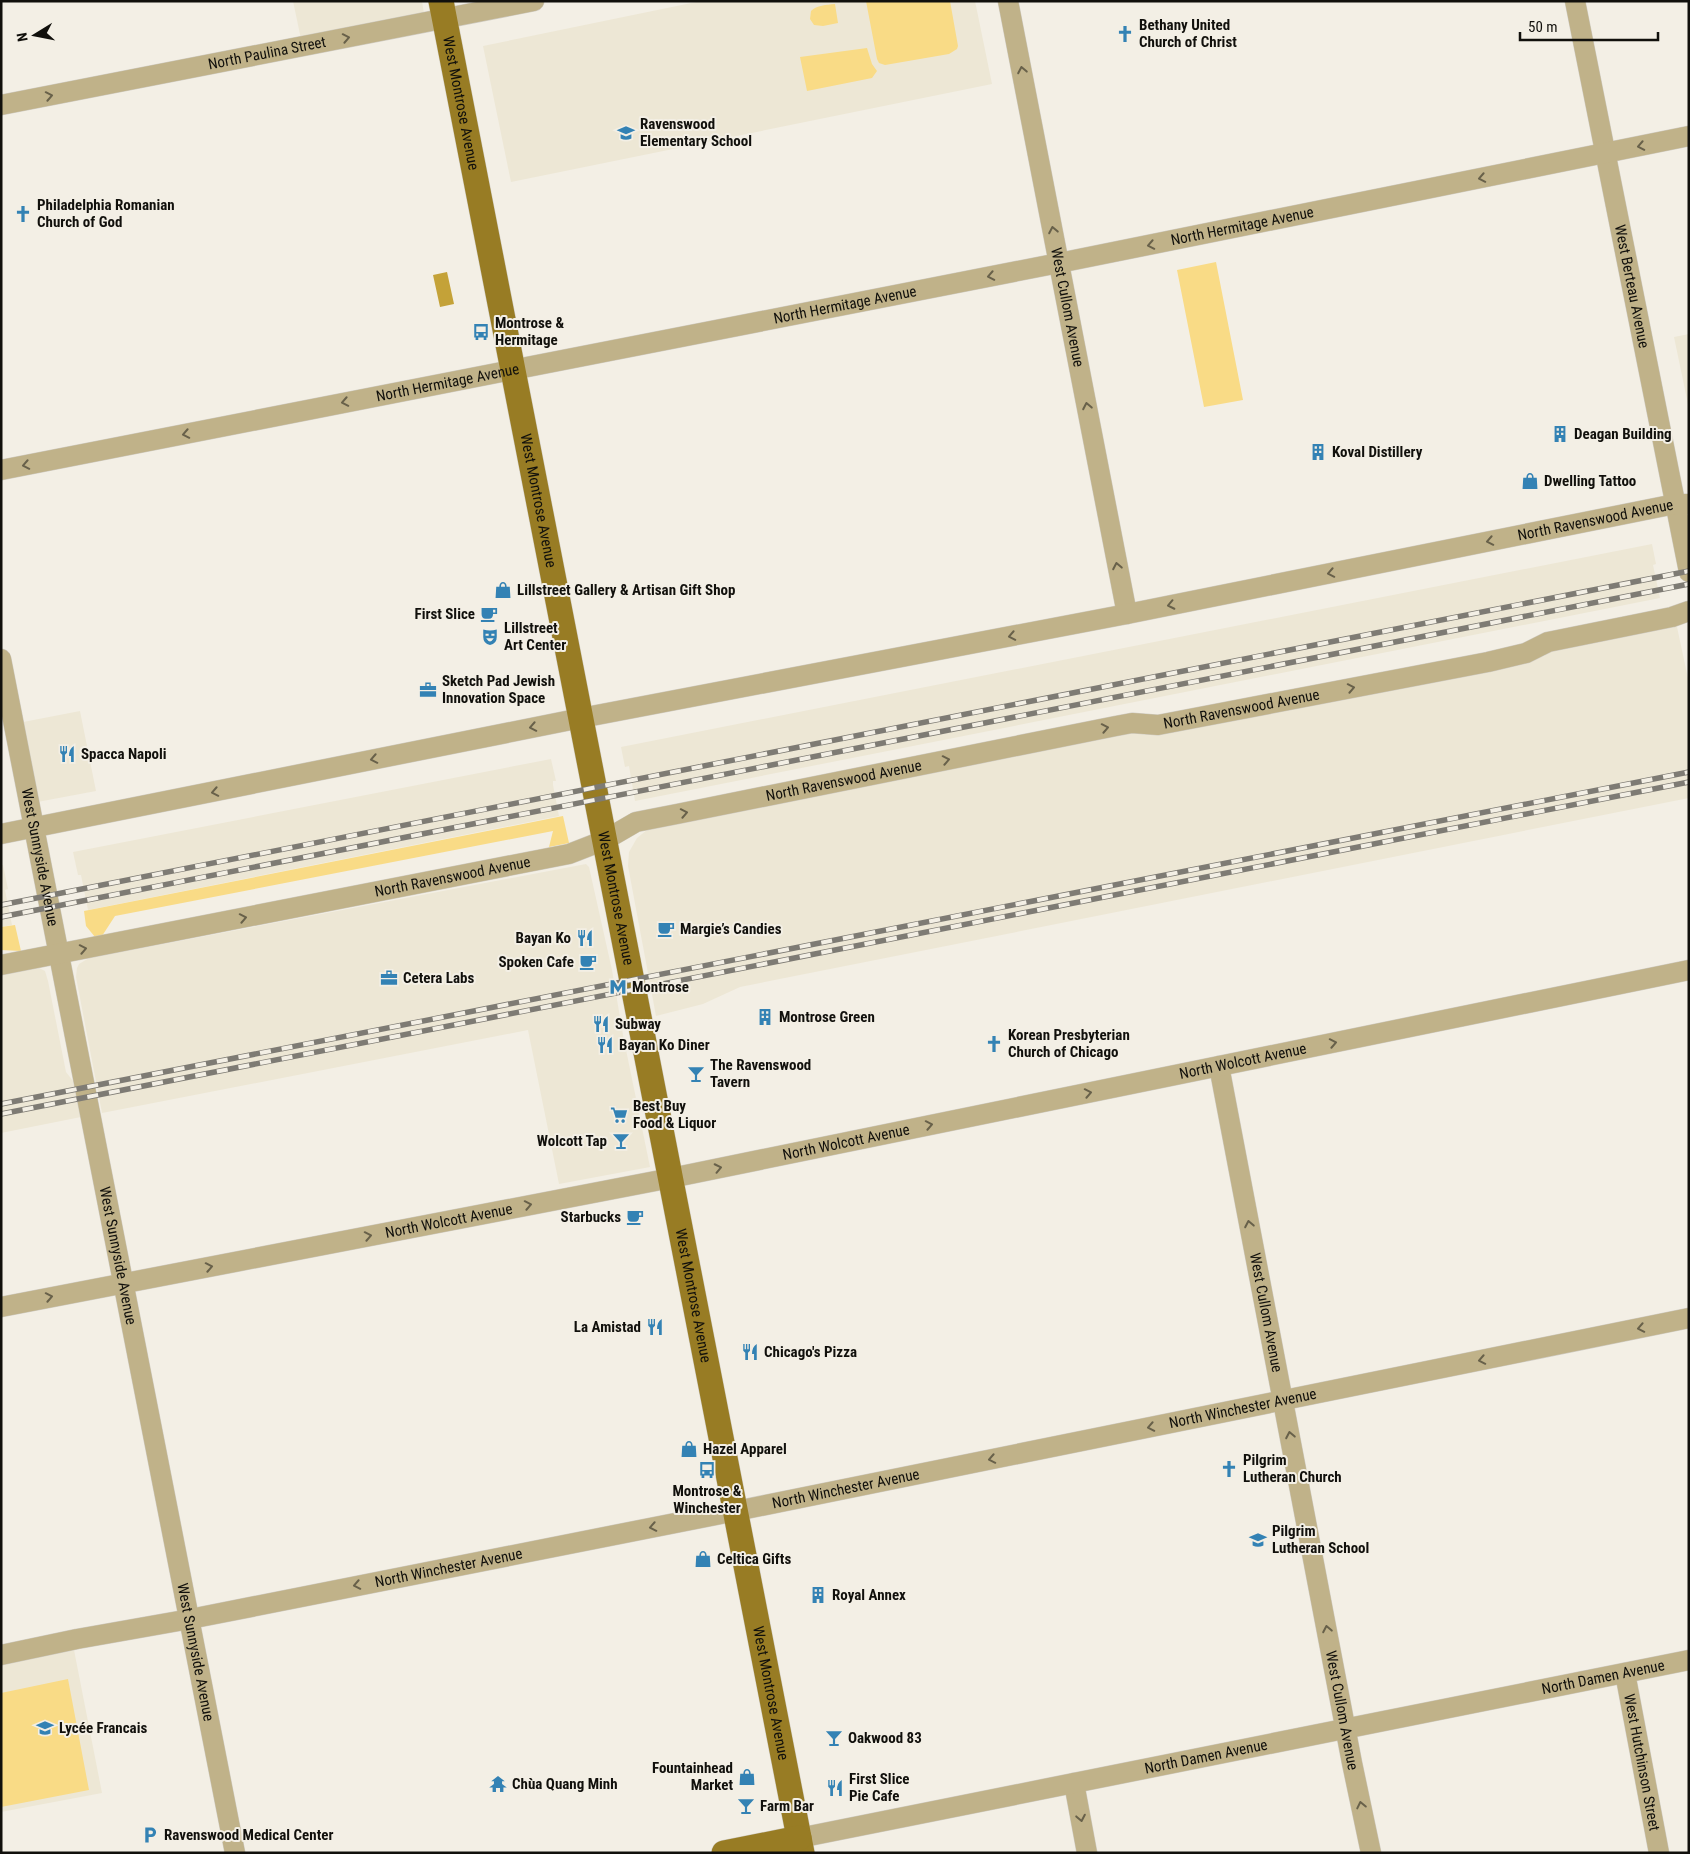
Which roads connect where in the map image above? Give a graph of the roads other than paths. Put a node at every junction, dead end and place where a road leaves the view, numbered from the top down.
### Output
1 (534, 1) edge
2 (1008, 1) edge
3 (1575, 1) edge
4 (443, 10) edge
5 (1, 105) edge
6 (1689, 136) edge
7 (1606, 153) junction
8 (1059, 263) junction
9 (513, 370) junction
10 (1, 470) edge
11 (1682, 504) edge
12 (1689, 572) edge
13 (1689, 611) edge
14 (1126, 614) junction
15 (1, 659) edge
16 (581, 718) junction
17 (34, 828) junction
18 (1, 834) edge
19 (605, 840) junction
20 (58, 954) junction
21 (1, 965) edge
22 (1689, 970) edge
23 (1219, 1066) junction
24 (671, 1178) junction
25 (123, 1283) junction
26 (1, 1306) edge
27 (1689, 1318) edge
28 (1283, 1400) junction
29 (736, 1510) junction
30 (190, 1618) junction
31 (1, 1655) edge
32 (1689, 1660) edge
33 (1624, 1673) junction
34 (1346, 1729) junction
35 (1074, 1783) junction
36 (800, 1845) edge
37 (235, 1853) edge
38 (724, 1853) edge
39 (1087, 1853) edge
40 (1371, 1853) edge
41 (1659, 1853) edge

1 - 4 street, North Paulina Street
8 -> 2 street, West Cullom Avenue
3 - 7 street, West Berteau Avenue
5 -> 4 street, North Paulina Street
4 - 9 main road, West Montrose Avenue
6 -> 7 street, North Hermitage Avenue
7 -> 8 street, North Hermitage Avenue
7 - 11 street, West Berteau Avenue
8 -> 9 street, North Hermitage Avenue
14 -> 8 street, West Cullom Avenue
9 -> 10 street, North Hermitage Avenue
9 - 16 main road, West Montrose Avenue
11 - 12 street, West Berteau Avenue
11 -> 14 street, North Ravenswood Avenue
19 -> 13 street, North Ravenswood Avenue
14 -> 16 street, North Ravenswood Avenue
15 - 17 street, West Sunnyside Avenue
16 -> 17 street, North Ravenswood Avenue
16 - 19 main road, West Montrose Avenue
17 - 18 street, North Ravenswood Avenue
17 - 20 street, West Sunnyside Avenue
20 -> 19 street, North Ravenswood Avenue
19 - 24 main road, West Montrose Avenue
20 - 21 street, North Ravenswood Avenue
20 - 25 street, West Sunnyside Avenue
23 -> 22 street, North Wolcott Avenue
24 -> 23 street, North Wolcott Avenue
28 -> 23 street, West Cullom Avenue
25 -> 24 street, North Wolcott Avenue
24 - 29 main road, West Montrose Avenue
26 -> 25 street, North Wolcott Avenue
25 - 30 street, West Sunnyside Avenue
27 -> 28 street, North Winchester Avenue
28 -> 29 street, North Winchester Avenue
34 -> 28 street, West Cullom Avenue
29 -> 30 street, North Winchester Avenue
29 - 36 main road, West Montrose Avenue
30 - 31 street, North Winchester Avenue
30 - 37 street, West Sunnyside Avenue
32 - 33 street, North Damen Avenue
33 - 34 street, North Damen Avenue
33 - 41 street, West Hutchinson Street
34 - 35 street, North Damen Avenue
40 -> 34 street, West Cullom Avenue
35 - 36 street, North Damen Avenue
35 -> 39 street
36 - 38 main road, North Damen Avenue

